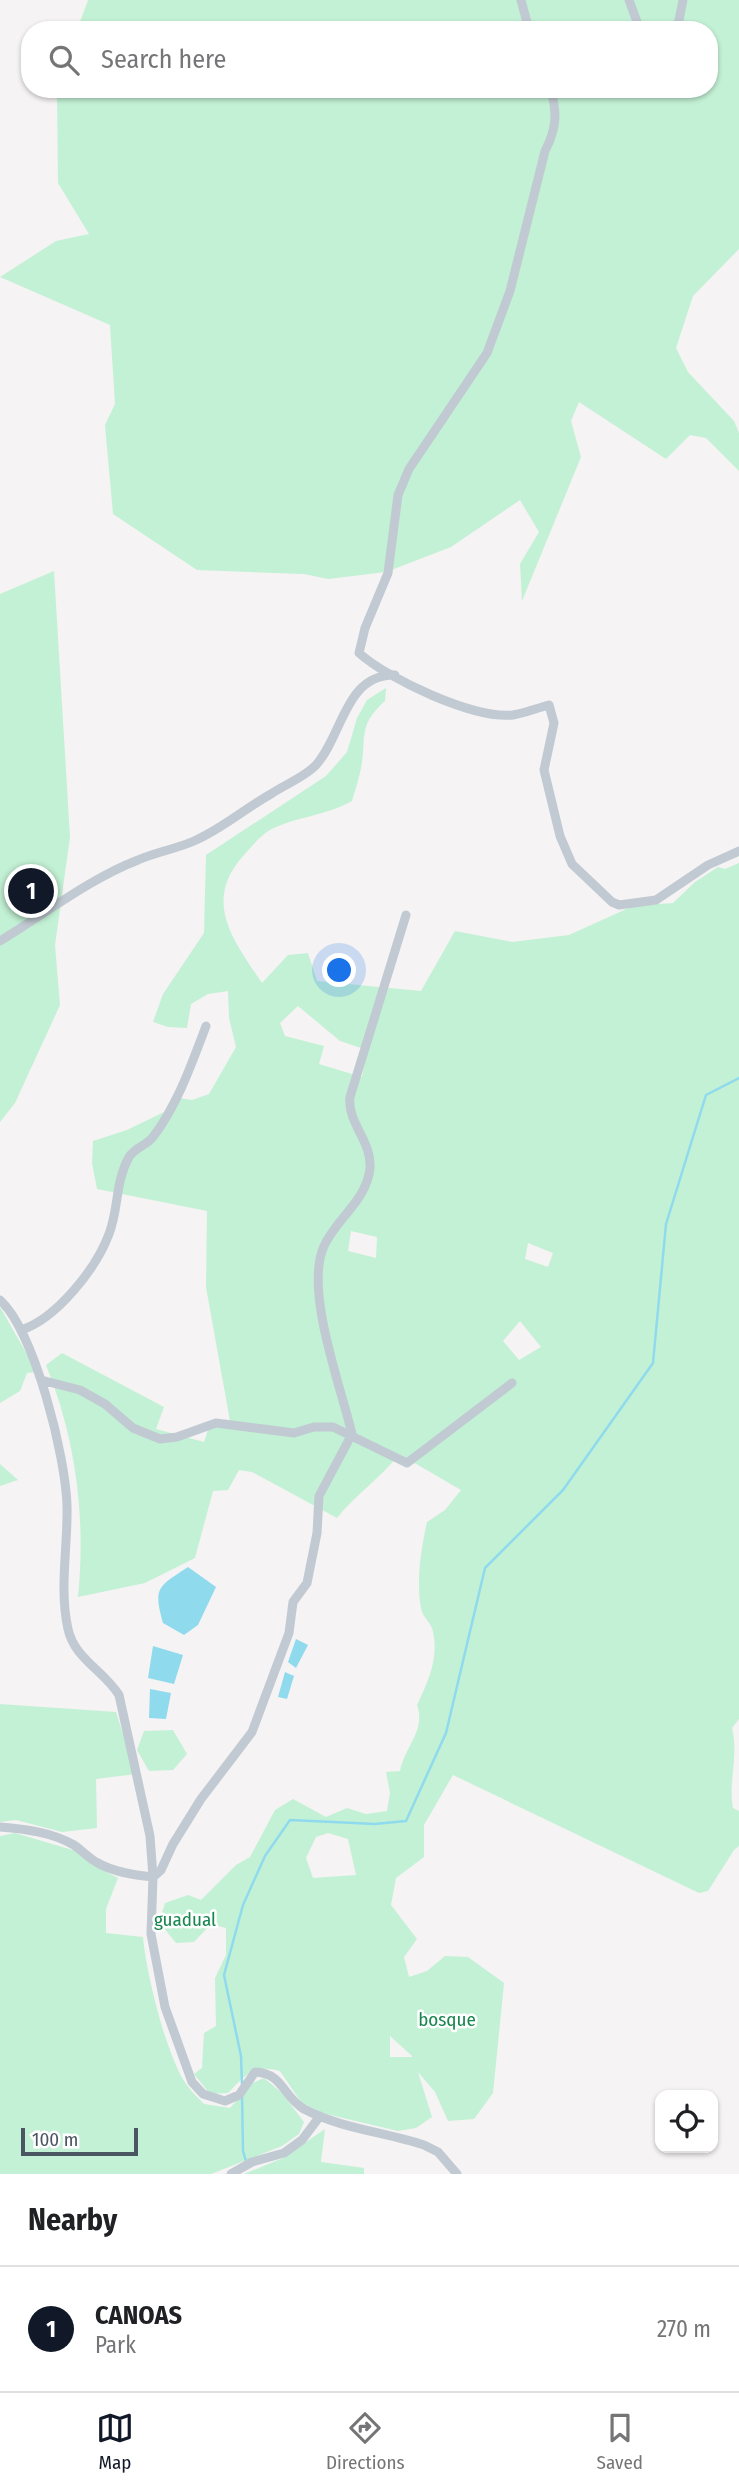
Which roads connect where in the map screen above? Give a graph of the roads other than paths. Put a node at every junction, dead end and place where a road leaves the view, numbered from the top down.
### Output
1 (521, 0) edge
2 (629, 0) edge
3 (683, 0) edge
4 (527, 21) edge
5 (637, 21) edge
6 (679, 21) edge
7 (553, 98) edge
8 (396, 676) junction
9 (739, 851) edge
10 (406, 915) dead end
11 (0, 941) edge
12 (206, 1026) dead end
13 (0, 1300) edge
14 (21, 1330) junction
15 (41, 1380) junction
16 (512, 1383) dead end
17 (352, 1434) junction
18 (0, 1828) edge
19 (153, 1877) junction
20 (320, 2116) junction
21 (231, 2174) edge
22 (457, 2174) edge

1 - 4 street
2 - 5 street
3 - 6 street
7 - 8 street
8 - 9 street
8 - 11 street
10 - 17 street
12 - 14 street
13 - 14 street
14 - 15 street
15 - 17 street
15 - 19 street
16 - 17 street
17 - 19 street
18 - 19 street
19 - 20 street
20 - 21 street
20 - 22 street

